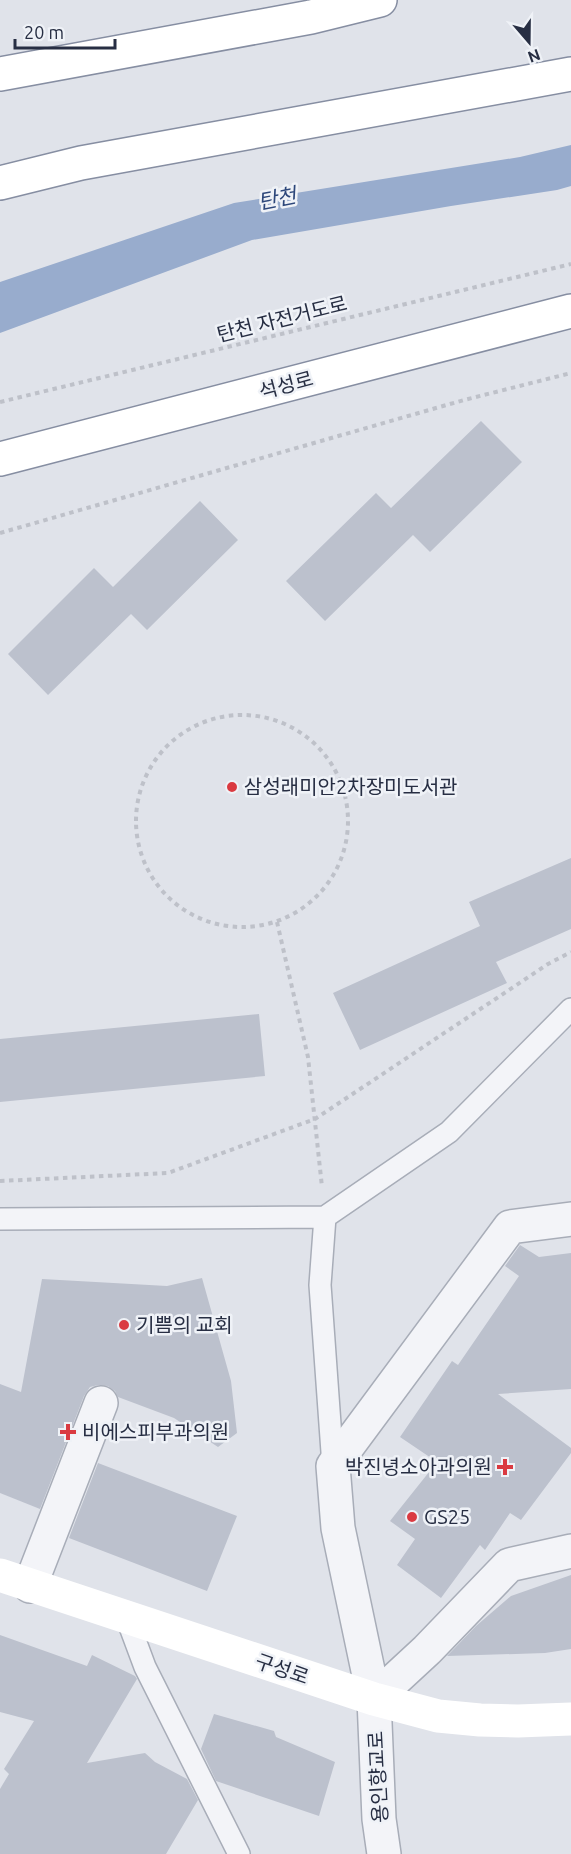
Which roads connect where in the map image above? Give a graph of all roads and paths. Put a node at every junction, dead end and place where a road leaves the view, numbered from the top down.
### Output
1 (380, 0) edge
2 (0, 74) edge
3 (571, 74) edge
4 (0, 183) edge
5 (571, 264) edge
6 (571, 311) edge
7 (571, 373) edge
8 (0, 402) edge
9 (0, 459) edge
10 (0, 533) edge
11 (277, 922) junction
12 (571, 952) edge
13 (571, 1009) edge
14 (315, 1119) junction
15 (0, 1181) edge
16 (325, 1217) junction
17 (0, 1219) edge
18 (571, 1219) edge
19 (101, 1403) dead end
20 (333, 1466) junction
21 (571, 1551) edge
22 (15, 1580) edge
23 (126, 1616) junction
24 (374, 1699) junction
25 (571, 1719) edge
26 (239, 1854) edge
27 (384, 1854) edge

1 - 2 main road
3 - 4 main road
5 - 8 path, 탄천 자전거도로
6 - 9 main road, 석성로
7 - 10 path
11 - 11 path
11 - 14 path
12 - 14 path
13 - 16 lane
14 - 15 path
14 - 16 path
16 - 17 lane
16 - 20 lane
18 - 20 street
19 - 22 street
20 - 24 street, 용인향교로
21 - 24 street
22 - 23 main road, 구성로
23 - 24 main road, 구성로
23 - 26 lane
24 - 25 main road, 구성로
24 - 27 street, 용인향교로

